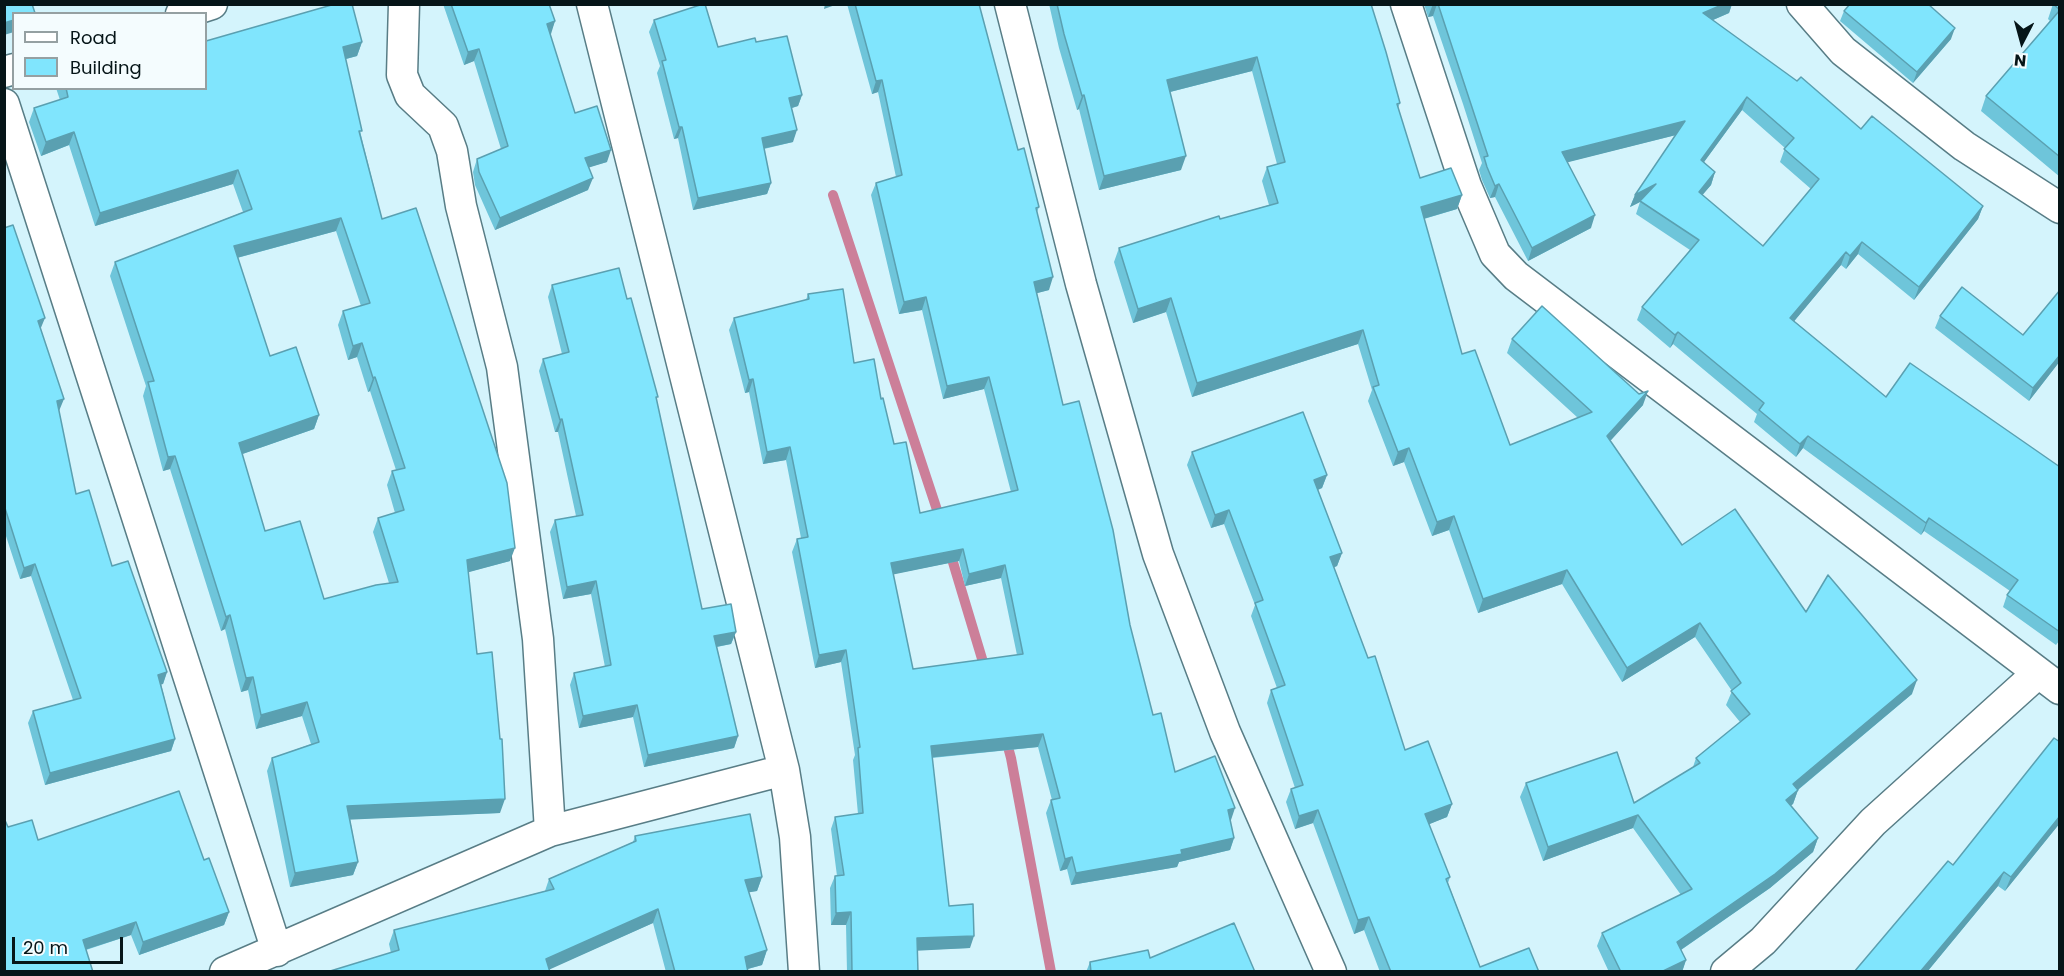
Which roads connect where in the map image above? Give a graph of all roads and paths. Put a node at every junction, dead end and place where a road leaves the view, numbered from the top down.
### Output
1 (212, 4) edge
2 (404, 4) edge
3 (592, 4) edge
4 (1010, 4) edge
5 (1406, 4) edge
6 (1802, 4) edge
7 (187, 12) edge
8 (4, 104) edge
9 (2060, 208) edge
10 (2049, 681) edge
11 (784, 770) junction
12 (550, 831) junction
13 (277, 951) junction
14 (225, 972) edge
15 (804, 972) edge
16 (1331, 972) edge
17 (1726, 972) edge

1 - 7 street
2 - 12 street
3 - 11 street
4 - 16 street
5 - 10 street
6 - 9 street
8 - 13 street
10 - 17 street
11 - 12 street
11 - 15 street
12 - 13 street
13 - 14 street

